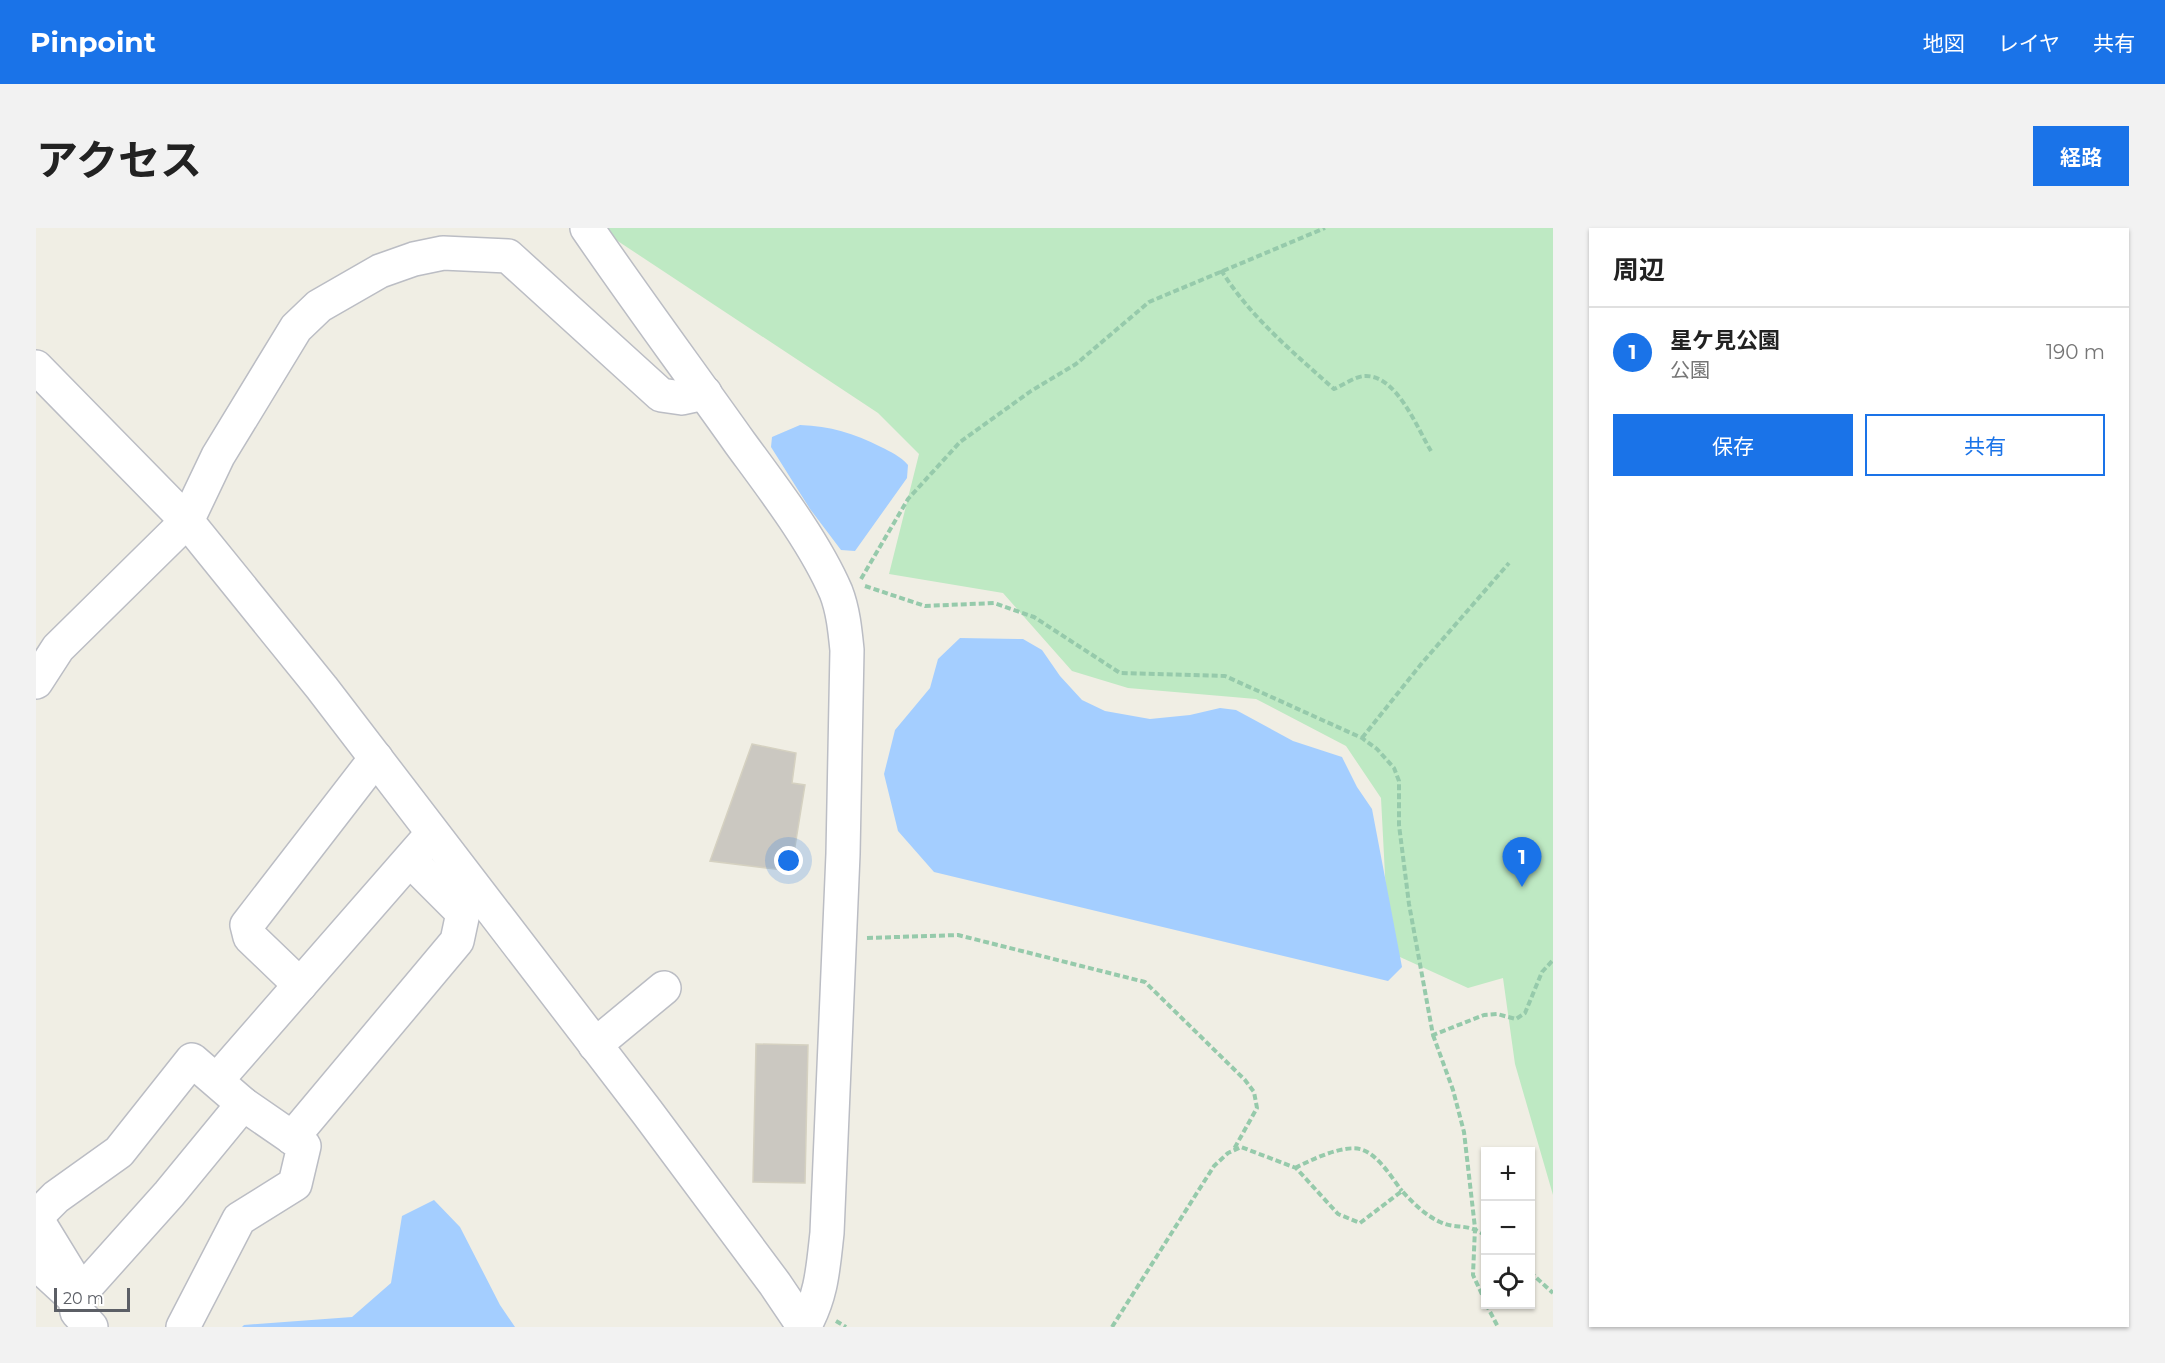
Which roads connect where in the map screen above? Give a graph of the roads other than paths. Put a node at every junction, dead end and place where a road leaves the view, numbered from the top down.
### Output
1 (587, 228) edge
2 (36, 367) edge
3 (705, 393) junction
4 (187, 521) junction
5 (36, 682) edge
6 (376, 758) junction
7 (433, 833) junction
8 (410, 860) junction
9 (300, 985) junction
10 (664, 988) dead end
11 (595, 1045) junction
12 (217, 1080) junction
13 (243, 1104) junction
14 (292, 1138) junction
15 (36, 1217) edge
16 (36, 1263) edge
17 (78, 1295) junction
18 (92, 1327) edge
19 (183, 1327) edge
20 (804, 1327) edge

1 - 3 street
2 - 4 street
3 - 4 street
3 - 20 street
4 - 5 street
4 - 6 street
6 - 7 street
6 - 9 street
7 - 8 street
7 - 11 street
8 - 9 street
8 - 14 street
9 - 12 street
10 - 11 street
11 - 20 street
12 - 13 street
12 - 15 street
13 - 14 street
13 - 17 street
14 - 19 street
15 - 17 street
16 - 17 street
17 - 18 street

